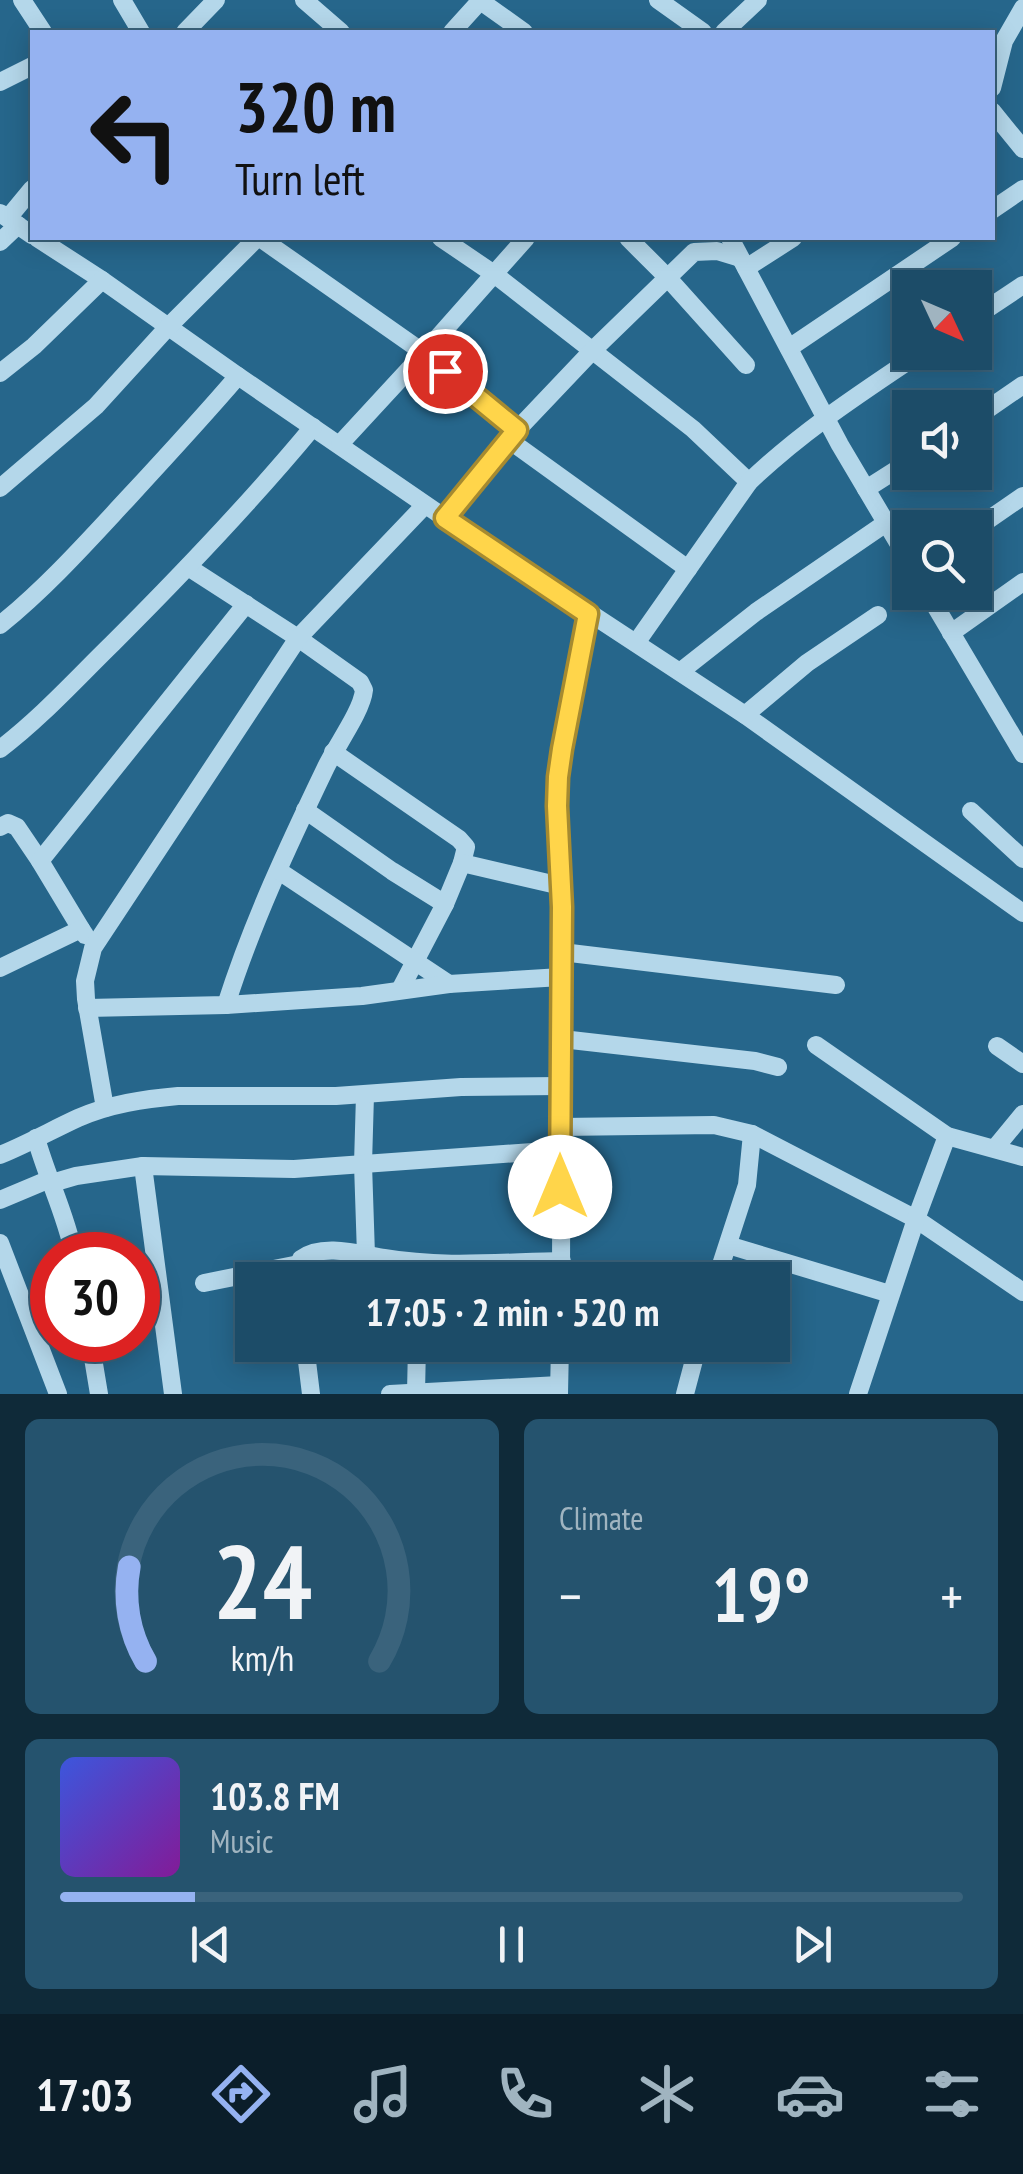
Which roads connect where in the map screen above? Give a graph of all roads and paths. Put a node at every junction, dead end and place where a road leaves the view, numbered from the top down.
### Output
1 (22, 0) edge
2 (122, 0) edge
3 (216, 0) edge
4 (304, 0) edge
5 (480, 0) edge
6 (658, 0) edge
7 (758, 0) edge
8 (1023, 8) edge
9 (42, 30) edge
10 (139, 30) edge
11 (188, 30) edge
12 (338, 30) edge
13 (454, 30) edge
14 (521, 30) edge
15 (700, 30) edge
16 (726, 30) edge
17 (998, 46) edge
18 (30, 67) edge
19 (0, 82) edge
20 (995, 115) edge
21 (1023, 149) edge
22 (1023, 189) edge
23 (30, 195) edge
24 (995, 208) edge
25 (19, 226) edge
26 (41, 240) edge
27 (257, 240) edge
28 (262, 240) edge
29 (444, 240) edge
30 (524, 240) edge
31 (630, 240) edge
32 (731, 240) edge
33 (790, 240) edge
34 (949, 240) edge
35 (0, 242) edge
36 (698, 245) edge
37 (743, 263) junction
38 (494, 274) junction
39 (667, 276) junction
40 (102, 280) junction
41 (1023, 285) edge
42 (992, 306) edge
43 (168, 327) junction
44 (789, 348) junction
45 (592, 351) junction
46 (424, 354) junction
47 (746, 365) dead end
48 (895, 370) edge
49 (0, 373) edge
50 (238, 376) junction
51 (1023, 385) edge
52 (992, 406) edge
53 (825, 417) junction
54 (312, 427) junction
55 (513, 435) junction
56 (340, 444) junction
57 (892, 473) edge
58 (749, 482) junction
59 (0, 488) edge
60 (866, 490) junction
61 (1023, 496) edge
62 (425, 505) junction
63 (445, 518) junction
64 (992, 518) edge
65 (886, 524) junction
66 (892, 534) edge
67 (188, 567) junction
68 (688, 570) junction
69 (1023, 582) edge
70 (246, 604) junction
71 (938, 610) edge
72 (588, 614) junction
73 (878, 615) dead end
74 (0, 624) edge
75 (951, 633) junction
76 (298, 638) junction
77 (636, 643) junction
78 (680, 671) junction
79 (745, 716) junction
80 (0, 749) edge
81 (333, 752) junction
82 (1023, 754) edge
83 (306, 810) junction
84 (972, 811) dead end
85 (0, 826) edge
86 (1023, 860) edge
87 (40, 861) junction
88 (462, 863) junction
89 (279, 870) junction
90 (561, 886) junction
91 (445, 904) junction
92 (1021, 909) edge
93 (81, 929) junction
94 (93, 948) junction
95 (562, 952) junction
96 (416, 960) junction
97 (0, 968) edge
98 (560, 978) junction
99 (449, 984) junction
100 (836, 984) dead end
101 (400, 990) junction
102 (226, 1005) junction
103 (87, 1008) junction
104 (562, 1039) junction
105 (816, 1045) dead end
106 (997, 1046) dead end
107 (1023, 1064) edge
108 (778, 1067) dead end
109 (560, 1086) junction
110 (365, 1094) junction
111 (105, 1108) junction
112 (1023, 1114) edge
113 (561, 1127) junction
114 (752, 1134) junction
115 (947, 1136) junction
116 (36, 1138) junction
117 (995, 1148) junction
118 (560, 1150) junction
119 (0, 1155) edge
120 (1023, 1157) edge
121 (363, 1164) junction
122 (143, 1166) junction
123 (51, 1181) junction
124 (0, 1200) edge
125 (916, 1219) junction
126 (69, 1232) edge
127 (0, 1243) edge
128 (728, 1245) junction
129 (366, 1255) junction
130 (303, 1262) edge
131 (388, 1262) edge
132 (562, 1262) edge
133 (722, 1262) edge
134 (235, 1279) edge
135 (204, 1283) dead end
136 (1023, 1292) edge
137 (890, 1294) junction
138 (94, 1362) edge
139 (307, 1362) edge
140 (417, 1362) edge
141 (560, 1362) edge
142 (693, 1362) edge
143 (559, 1389) edge
144 (416, 1392) edge
145 (58, 1394) edge
146 (99, 1394) edge
147 (173, 1394) edge
148 (311, 1394) edge
149 (390, 1394) edge
150 (685, 1394) edge
151 (858, 1394) edge

1 - 9 street
2 - 10 street
3 - 11 street
4 - 12 street
5 - 13 street
5 - 14 street
6 - 15 street
7 - 16 street
8 - 17 street
18 - 19 street
20 - 21 street
22 - 24 street
23 - 25 street
25 - 35 street
26 - 40 street
27 - 43 street
28 - 46 street
29 - 38 street
30 - 38 street
31 - 39 street
32 - 37 street
33 - 37 street
34 - 44 street
36 - 37 street
36 - 39 street
37 - 44 street
38 - 45 street
38 - 46 street
39 - 45 street
39 - 47 street
40 - 43 street
40 - 49 street
41 - 42 street
43 - 50 street
43 - 59 street
44 - 53 street
45 - 55 street
45 - 58 street
46 - 55 street
46 - 56 street
48 - 53 street
50 - 54 street
50 - 74 street
51 - 52 street
53 - 58 street
53 - 60 street
54 - 56 street
54 - 67 street
55 - 63 street
55 - 68 street
56 - 62 street
57 - 60 street
58 - 68 street
60 - 65 street
61 - 64 street
62 - 63 street
62 - 76 street
63 - 72 street
65 - 66 street
65 - 78 street
67 - 70 street
67 - 80 street
68 - 77 street
69 - 75 street
70 - 76 street
70 - 87 street
71 - 75 street
72 - 77 street
72 - 90 street
73 - 79 street
75 - 82 street
76 - 81 street
76 - 94 street
77 - 78 street
78 - 79 street
79 - 92 street
81 - 83 street
81 - 88 street
83 - 89 street
83 - 91 street
84 - 86 street
85 - 87 street
87 - 93 street
88 - 90 street
88 - 91 street
89 - 96 street
89 - 102 street
90 - 95 street
91 - 96 street
93 - 94 street
93 - 97 street
94 - 103 street
95 - 98 street
95 - 100 street
96 - 99 street
96 - 101 street
98 - 99 street
98 - 104 street
99 - 101 street
101 - 102 street
102 - 103 street
103 - 111 street
104 - 108 street
104 - 109 street
105 - 115 street
106 - 107 street
109 - 110 street
109 - 113 street
110 - 111 street
110 - 121 street
111 - 116 street
112 - 117 street
113 - 114 street
113 - 118 street
114 - 125 street
114 - 128 street
115 - 117 street
115 - 125 street
116 - 119 street
116 - 123 street
117 - 120 street
118 - 121 street
118 - 132 street
121 - 122 street
121 - 129 street
122 - 123 street
122 - 147 street
123 - 124 street
123 - 126 street
125 - 136 street
125 - 137 street
127 - 145 street
128 - 133 street
128 - 137 street
129 - 130 street
129 - 131 street
134 - 135 street
137 - 151 street
138 - 146 street
139 - 148 street
140 - 144 street
141 - 143 street
142 - 150 street
143 - 144 street
144 - 149 street

